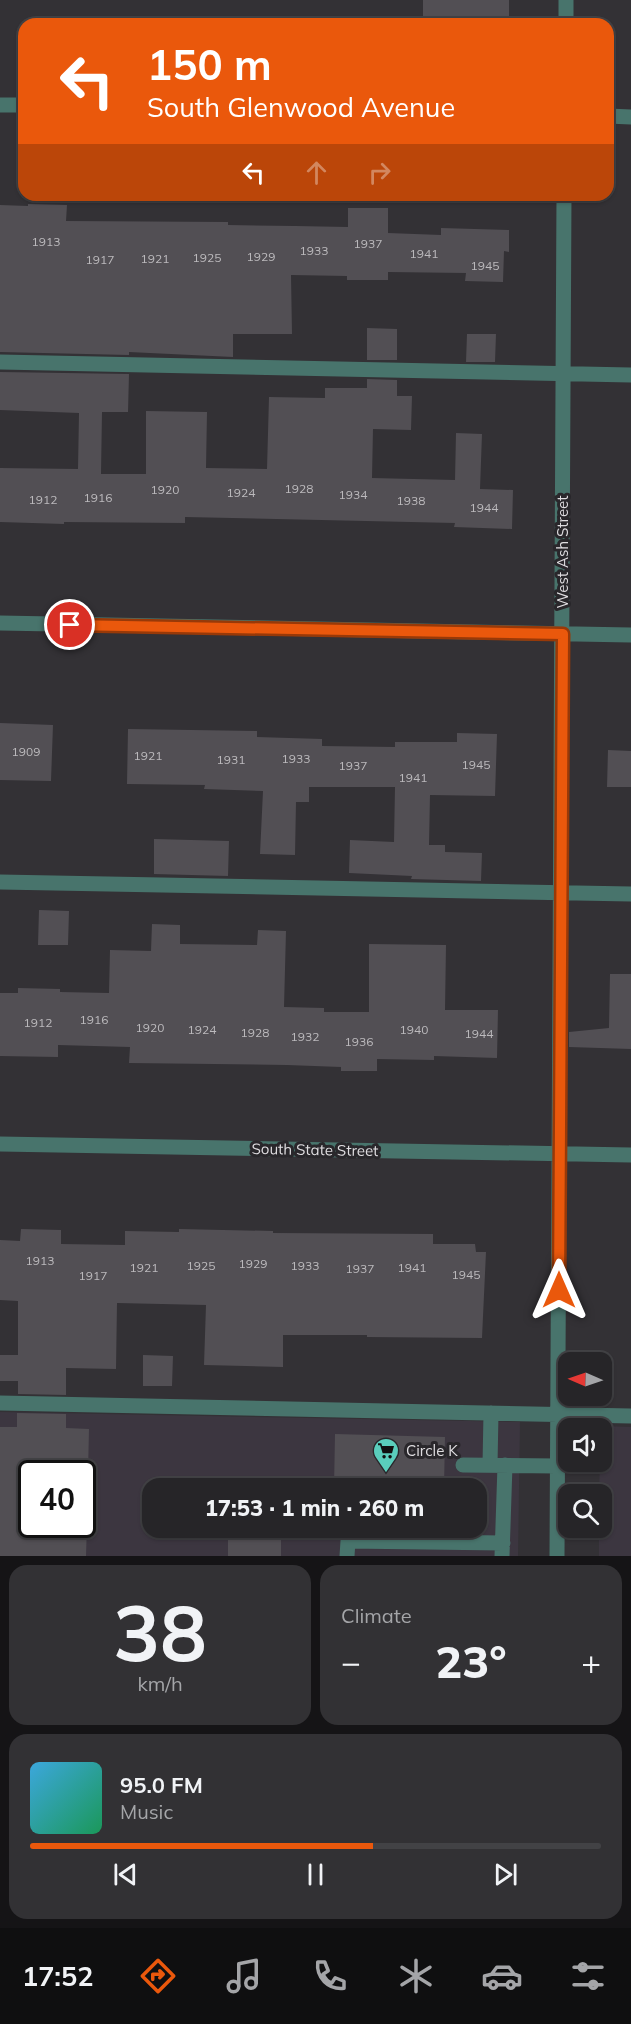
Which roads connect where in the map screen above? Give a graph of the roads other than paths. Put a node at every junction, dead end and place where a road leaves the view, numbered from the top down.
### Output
1 (566, 0) edge
2 (566, 18) edge
3 (0, 105) edge
4 (18, 105) edge
5 (614, 116) edge
6 (631, 117) edge
7 (564, 201) edge
8 (0, 362) edge
9 (565, 374) junction
10 (631, 375) edge
11 (0, 623) edge
12 (563, 634) junction
13 (631, 635) edge
14 (0, 882) edge
15 (561, 892) junction
16 (631, 894) edge
17 (0, 1144) edge
18 (559, 1154) junction
19 (631, 1155) edge
20 (0, 1403) edge
21 (491, 1413) junction
22 (559, 1414) junction
23 (631, 1416) edge
24 (463, 1465) dead end
25 (497, 1465) junction
26 (557, 1466) junction
27 (386, 1549) edge
28 (424, 1549) edge
29 (461, 1549) edge
30 (503, 1550) edge
31 (347, 1556) edge
32 (556, 1556) edge

1 - 2 street
3 - 4 street
5 - 6 street
7 - 9 street, West Ash Street
8 - 9 street
9 - 10 street
9 - 12 street, West Ash Street
11 - 12 street
12 - 13 street
12 - 15 street, West Ash Street
14 - 15 street
15 - 16 street
15 - 18 street, West Ash Street
17 - 18 street, South State Street
18 - 19 street, South State Street
18 - 22 street, West Ash Street
20 - 21 street
21 - 22 street
21 - 25 street
22 - 23 street
22 - 26 street, West Ash Street
24 - 25 street
25 - 26 street
25 - 30 street
26 - 32 street, West Ash Street
27 - 28 street
27 - 31 street
28 - 29 street
29 - 30 street

